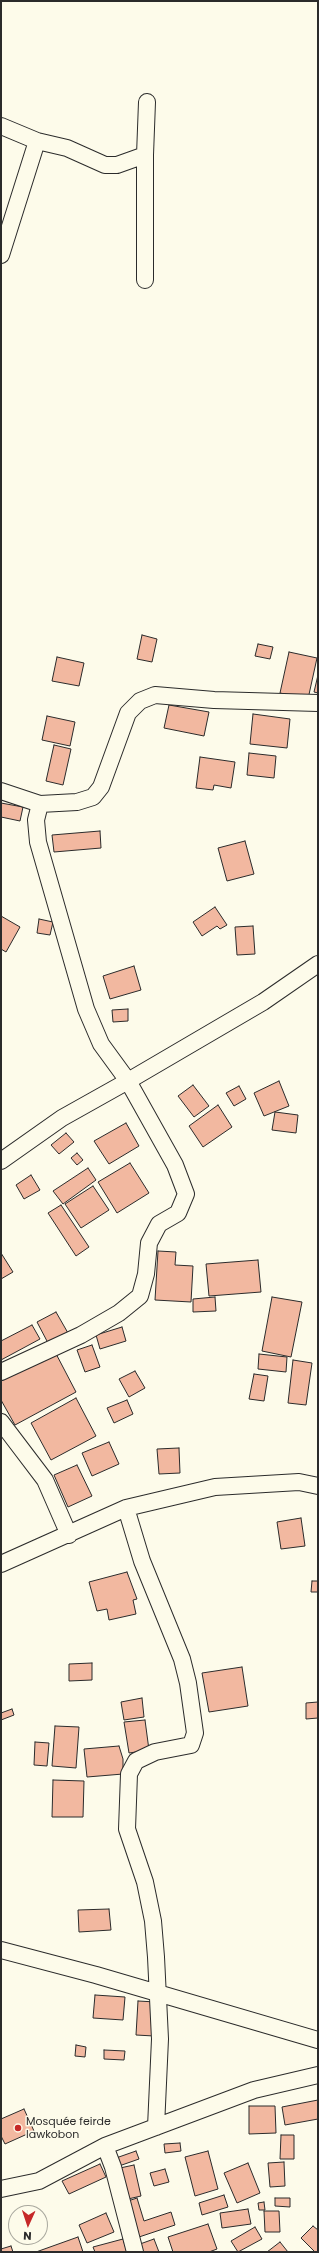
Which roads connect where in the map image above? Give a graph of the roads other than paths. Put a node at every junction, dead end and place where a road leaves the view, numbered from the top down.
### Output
1 (147, 102) dead end
2 (1, 126) edge
3 (37, 141) junction
4 (145, 155) junction
5 (1, 255) edge
6 (145, 280) dead end
7 (318, 703) edge
8 (1, 791) edge
9 (40, 804) junction
10 (318, 964) edge
11 (128, 1082) junction
12 (1, 1160) edge
13 (1, 1372) edge
14 (1, 1422) edge
15 (318, 1486) edge
16 (126, 1508) junction
17 (69, 1535) junction
18 (1, 1564) edge
19 (1, 1950) edge
20 (158, 1993) junction
21 (318, 2040) edge
22 (318, 2075) edge
23 (156, 2126) junction
24 (105, 2146) junction
25 (1, 2189) edge
26 (135, 2252) edge

1 - 4 street
2 - 3 street
3 - 4 street
3 - 5 street
4 - 6 street
7 - 9 street
8 - 9 street
9 - 11 street
10 - 11 street
11 - 12 street
11 - 13 street
14 - 17 street
15 - 16 street
16 - 17 street
16 - 20 street
17 - 18 street
19 - 20 street
20 - 21 street
20 - 23 street
22 - 23 street
23 - 24 street
24 - 25 street
24 - 26 street

